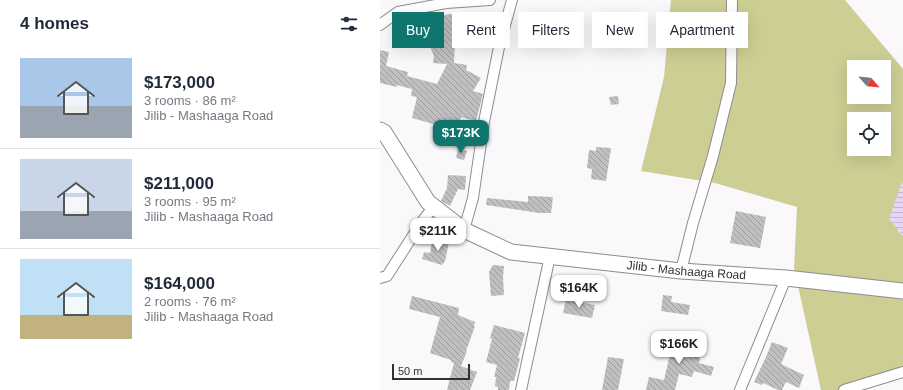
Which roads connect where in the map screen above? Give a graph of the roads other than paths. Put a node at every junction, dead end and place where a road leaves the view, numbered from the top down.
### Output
1 (490, 0) edge
2 (512, 0) edge
3 (732, 0) edge
4 (380, 25) edge
5 (381, 134) edge
6 (434, 206) junction
7 (464, 230) junction
8 (550, 256) junction
9 (681, 271) junction
10 (380, 278) edge
11 (786, 278) junction
12 (903, 291) edge
13 (903, 372) edge
14 (521, 390) edge
15 (742, 390) edge
16 (844, 390) edge

1 - 4 street
2 - 7 street
3 - 9 street
5 - 6 main road, Jilib - Mashaaga Road
6 - 7 main road, Jilib - Mashaaga Road
6 - 10 street
7 - 8 main road, Jilib - Mashaaga Road
8 - 9 main road, Jilib - Mashaaga Road
8 - 14 street
9 - 11 main road, Jilib - Mashaaga Road
11 - 12 main road, Jilib - Mashaaga Road
11 - 15 street
13 - 16 street

